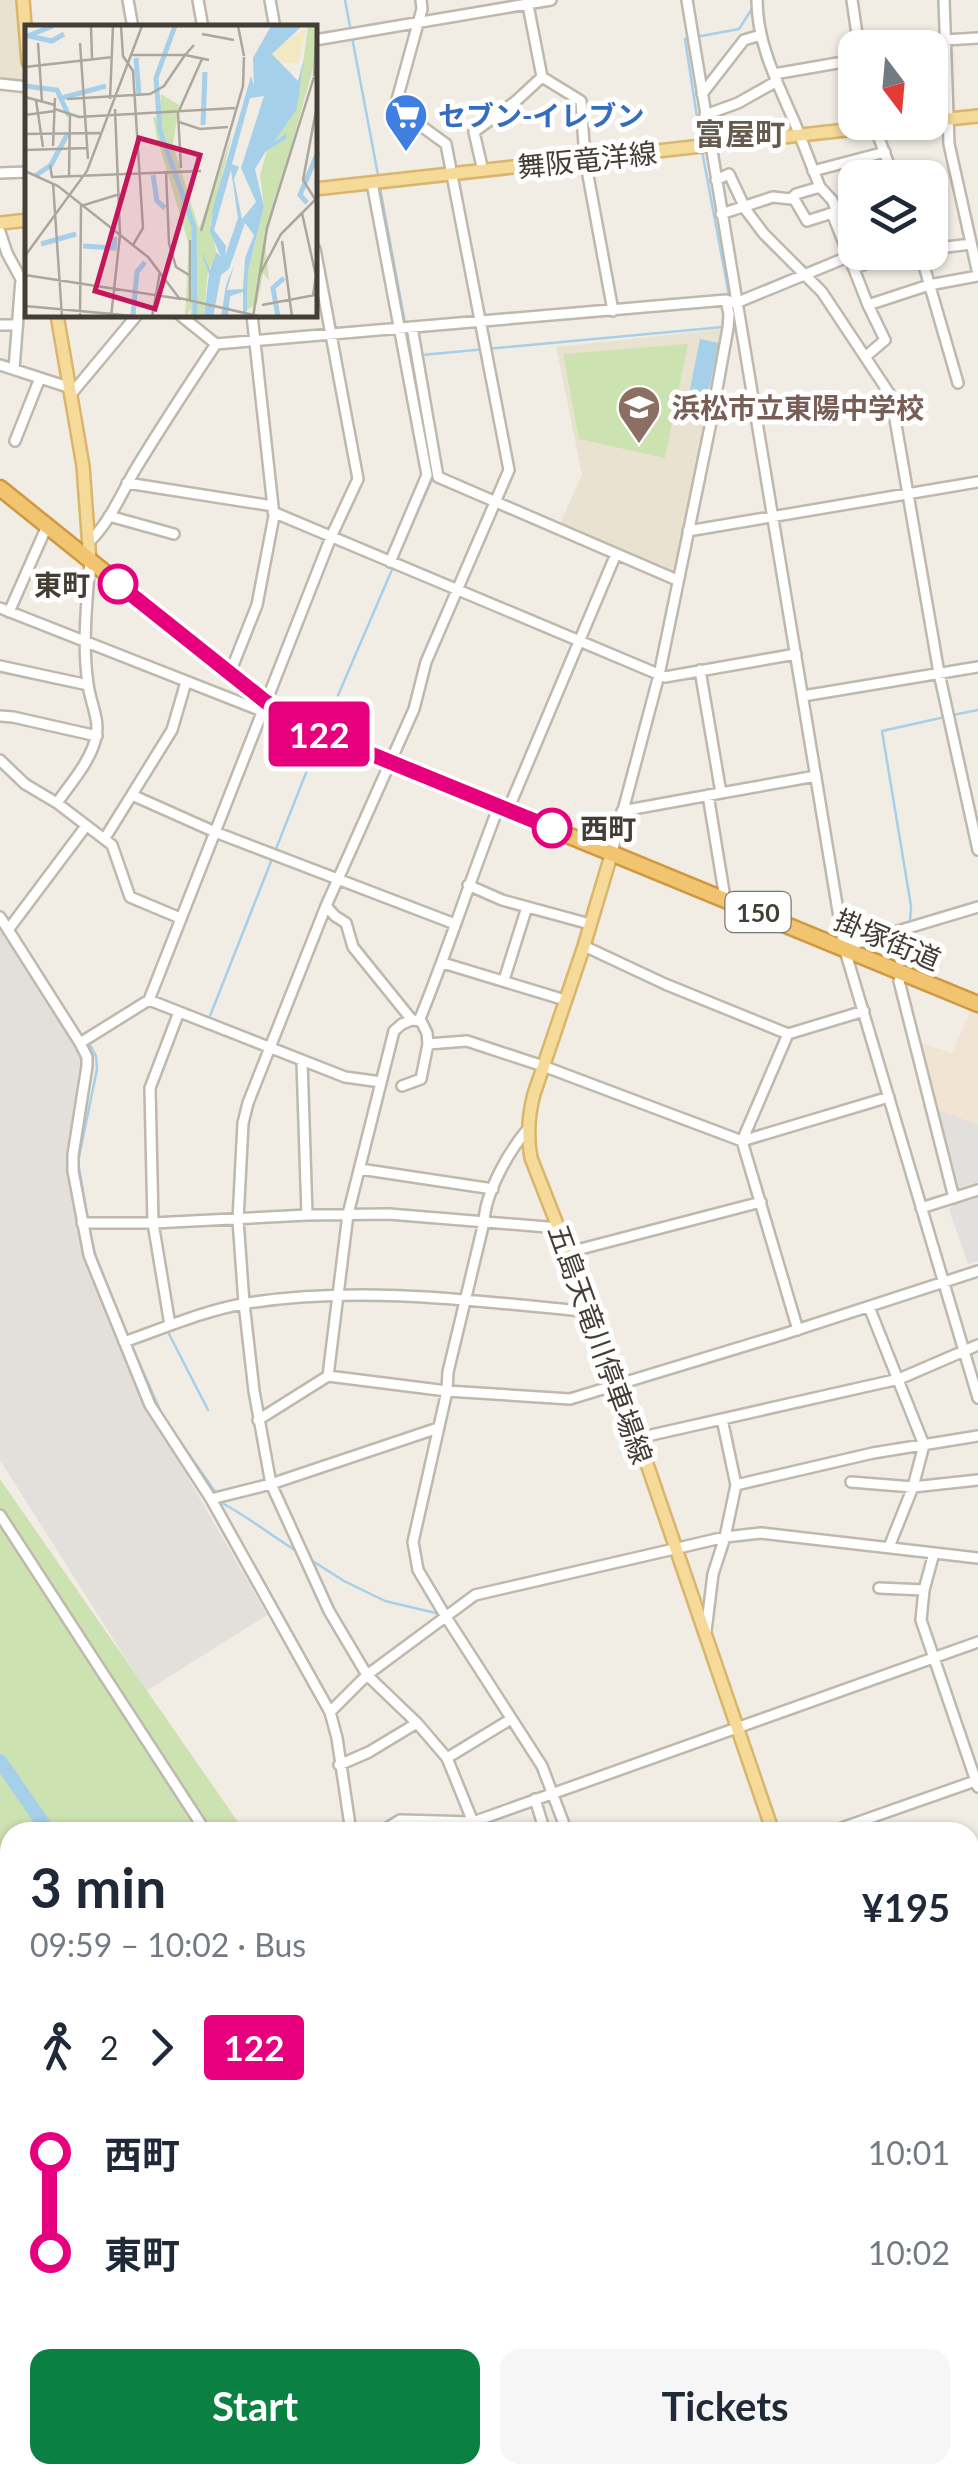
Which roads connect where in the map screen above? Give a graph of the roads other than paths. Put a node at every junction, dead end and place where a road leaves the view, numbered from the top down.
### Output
1 (24, 0) edge
2 (128, 0) edge
3 (198, 0) edge
4 (270, 0) edge
5 (421, 0) edge
6 (551, 0) edge
7 (686, 0) edge
8 (757, 0) edge
9 (852, 0) edge
10 (944, 0) edge
11 (528, 2) edge
12 (418, 22) junction
13 (26, 25) edge
14 (132, 25) edge
15 (202, 25) edge
16 (274, 25) edge
17 (857, 30) edge
18 (946, 30) edge
19 (761, 35) junction
20 (978, 38) edge
21 (318, 40) edge
22 (948, 40) edge
23 (838, 64) edge
24 (542, 77) junction
25 (775, 77) junction
26 (948, 80) edge
27 (0, 84) edge
28 (25, 87) edge
29 (702, 94) junction
30 (705, 115) junction
31 (978, 116) edge
32 (950, 119) junction
33 (838, 130) edge
34 (800, 136) junction
35 (880, 140) edge
36 (710, 145) junction
37 (885, 152) junction
38 (585, 159) junction
39 (888, 160) edge
40 (483, 170) junction
41 (814, 171) junction
42 (25, 172) edge
43 (0, 173) edge
44 (452, 174) junction
45 (716, 180) junction
46 (376, 182) junction
47 (820, 187) junction
48 (318, 189) edge
49 (793, 197) junction
50 (745, 208) junction
51 (832, 212) junction
52 (722, 214) junction
53 (25, 220) edge
54 (0, 223) edge
55 (838, 227) edge
56 (0, 232) edge
57 (971, 244) junction
58 (948, 247) edge
59 (838, 261) edge
60 (318, 265) edge
61 (856, 270) edge
62 (925, 270) edge
63 (978, 275) edge
64 (804, 276) junction
65 (24, 281) edge
66 (929, 285) junction
67 (732, 302) junction
68 (868, 305) junction
69 (613, 311) junction
70 (58, 318) edge
71 (134, 318) edge
72 (184, 318) edge
73 (252, 318) edge
74 (480, 322) junction
75 (18, 324) junction
76 (0, 325) edge
77 (412, 327) junction
78 (399, 328) junction
79 (331, 334) junction
80 (254, 340) junction
81 (216, 344) junction
82 (865, 356) junction
83 (0, 365) edge
84 (14, 370) junction
85 (40, 378) junction
86 (958, 384) dead end
87 (71, 390) junction
88 (15, 441) dead end
89 (978, 482) edge
90 (128, 483) junction
91 (0, 488) edge
92 (908, 492) junction
93 (495, 501) junction
94 (273, 509) junction
95 (109, 516) junction
96 (772, 516) junction
97 (47, 526) junction
98 (688, 531) junction
99 (174, 534) dead end
100 (331, 537) junction
101 (89, 542) junction
102 (616, 554) junction
103 (90, 561) junction
104 (393, 563) junction
105 (677, 580) junction
106 (456, 590) junction
107 (4, 610) edge
108 (579, 641) junction
109 (85, 642) junction
110 (796, 654) junction
111 (0, 666) edge
112 (978, 667) edge
113 (700, 670) junction
114 (230, 673) junction
115 (939, 673) junction
116 (659, 675) junction
117 (186, 682) junction
118 (88, 685) junction
119 (802, 696) junction
120 (264, 707) junction
121 (0, 716) edge
122 (97, 736) junction
123 (0, 760) edge
124 (391, 764) junction
125 (816, 776) junction
126 (721, 793) junction
127 (708, 795) junction
128 (132, 796) junction
129 (57, 803) junction
130 (504, 808) junction
131 (622, 810) junction
132 (86, 826) junction
133 (215, 832) junction
134 (105, 838) junction
135 (978, 850) edge
136 (612, 852) junction
137 (339, 878) junction
138 (468, 885) junction
139 (722, 897) junction
140 (326, 906) junction
141 (527, 907) junction
142 (978, 907) edge
143 (0, 917) edge
144 (180, 918) junction
145 (456, 924) junction
146 (590, 924) junction
147 (8, 930) junction
148 (584, 946) junction
149 (844, 947) junction
150 (443, 963) junction
151 (904, 973) junction
152 (504, 980) junction
153 (148, 1000) junction
154 (566, 1000) junction
155 (978, 1004) edge
156 (864, 1011) junction
157 (178, 1015) junction
158 (415, 1021) junction
159 (788, 1034) junction
160 (80, 1042) junction
161 (428, 1044) junction
162 (271, 1048) junction
163 (302, 1060) junction
164 (543, 1066) junction
165 (381, 1082) junction
166 (402, 1086) dead end
167 (888, 1097) junction
168 (528, 1130) junction
169 (742, 1141) junction
170 (360, 1168) junction
171 (493, 1189) junction
172 (978, 1190) edge
173 (954, 1198) junction
174 (762, 1202) junction
175 (922, 1208) junction
176 (348, 1214) junction
177 (308, 1215) junction
178 (238, 1220) junction
179 (484, 1222) junction
180 (82, 1223) junction
181 (152, 1223) junction
182 (559, 1228) junction
183 (569, 1252) junction
184 (978, 1271) edge
185 (944, 1284) junction
186 (337, 1296) junction
187 (467, 1300) junction
188 (244, 1304) junction
189 (869, 1307) junction
190 (591, 1312) junction
191 (170, 1326) junction
192 (798, 1330) junction
193 (124, 1342) junction
194 (978, 1345) edge
195 (964, 1351) junction
196 (328, 1376) junction
197 (899, 1379) junction
198 (976, 1384) edge
199 (620, 1385) junction
200 (447, 1391) junction
201 (978, 1398) edge
202 (722, 1419) junction
203 (258, 1420) junction
204 (438, 1428) junction
205 (978, 1436) edge
206 (638, 1438) junction
207 (924, 1444) junction
208 (978, 1480) edge
209 (851, 1482) dead end
210 (270, 1484) junction
211 (736, 1485) junction
212 (913, 1487) junction
213 (211, 1499) junction
214 (0, 1515) edge
215 (725, 1537) junction
216 (889, 1547) junction
217 (674, 1549) junction
218 (934, 1553) junction
219 (978, 1558) edge
220 (879, 1588) dead end
221 (924, 1590) junction
222 (446, 1617) junction
223 (705, 1638) junction
224 (978, 1642) edge
225 (933, 1658) junction
226 (367, 1675) junction
227 (330, 1712) junction
228 (511, 1719) junction
229 (417, 1723) junction
230 (736, 1728) junction
231 (447, 1758) junction
232 (339, 1765) junction
233 (977, 1782) edge
234 (553, 1793) junction
235 (535, 1800) junction
236 (200, 1822) edge
237 (349, 1822) edge
238 (471, 1822) edge
239 (484, 1822) edge
240 (542, 1822) edge
241 (563, 1822) edge
242 (769, 1822) edge
243 (859, 1822) edge

1 - 13 main road
2 - 14 street
3 - 15 street
4 - 16 street
5 - 12 street
6 - 11 street
7 - 29 street
8 - 19 street
9 - 17 street
10 - 18 street
11 - 12 street
11 - 24 street
12 - 21 street
12 - 44 street
19 - 25 street
19 - 29 street
20 - 22 street
23 - 25 street
24 - 38 street
24 - 40 street
25 - 30 street
25 - 34 street
26 - 32 street
27 - 28 street
29 - 30 street
30 - 36 street
31 - 32 main road
32 - 57 street
33 - 34 main road, 舞阪竜洋線
34 - 36 main road, 舞阪竜洋線
34 - 41 street
35 - 37 street
36 - 38 main road, 舞阪竜洋線
36 - 45 street
37 - 39 street
37 - 41 street
38 - 40 main road, 舞阪竜洋線
38 - 69 street
40 - 44 main road, 舞阪竜洋線
41 - 47 street
42 - 43 street
44 - 46 main road, 舞阪竜洋線
44 - 74 street
45 - 50 street
45 - 52 street
46 - 48 main road, 舞阪竜洋線
46 - 78 street
47 - 49 street
47 - 51 street
49 - 50 street
49 - 51 street
50 - 52 street
50 - 64 street
51 - 55 street
52 - 67 street
53 - 54 main road
56 - 65 street
57 - 58 street
57 - 63 street
59 - 64 street
60 - 79 street
61 - 68 street
62 - 66 street
63 - 66 street
64 - 67 street
64 - 82 street
65 - 75 street
66 - 68 street
66 - 86 street
67 - 69 street
67 - 96 street
67 - 98 street
68 - 82 street
69 - 74 street
70 - 87 main road
71 - 87 street
72 - 81 street
73 - 80 street
74 - 77 street
74 - 93 street
75 - 76 street
75 - 84 street
77 - 78 street
77 - 93 street
78 - 79 street
78 - 104 street
79 - 80 street
79 - 100 street
80 - 81 street
80 - 94 street
81 - 90 street
82 - 92 street
83 - 84 street
84 - 85 street
85 - 87 street
85 - 88 street
87 - 101 main road
89 - 92 street
90 - 94 street
90 - 95 street
91 - 97 highway, 掛塚街道 / 150
92 - 96 street
92 - 115 street
93 - 102 street
93 - 106 street
94 - 100 street
94 - 114 street
95 - 99 street
95 - 101 street
96 - 98 street
96 - 110 street
97 - 103 highway, 掛塚街道 / 150
97 - 107 street
98 - 105 street
100 - 104 street
100 - 120 street
101 - 103 main road
102 - 105 street
102 - 108 street
103 - 109 street
103 - 114 highway, 掛塚街道 / 150
104 - 106 street
105 - 116 street
106 - 108 street
106 - 124 street
107 - 109 street
108 - 116 street
108 - 130 street
109 - 117 street
109 - 118 street
110 - 113 street
110 - 119 street
111 - 118 street
112 - 115 street
113 - 116 street
113 - 126 street
114 - 120 highway, 掛塚街道 / 150
115 - 119 street
115 - 135 street
116 - 131 street
117 - 120 street
117 - 128 street
118 - 122 street
119 - 125 street
120 - 124 highway, 掛塚街道 / 150
120 - 133 street
121 - 122 street
122 - 129 street
123 - 129 street
124 - 130 highway, 掛塚街道 / 150
124 - 137 street
125 - 126 street
125 - 149 street
126 - 127 street
127 - 131 street
127 - 139 street
128 - 133 street
128 - 134 street
129 - 132 street
130 - 136 highway, 掛塚街道 / 150
130 - 138 street
131 - 136 street
132 - 134 street
132 - 147 street
133 - 137 street
133 - 144 street
134 - 144 street
136 - 139 highway, 掛塚街道 / 150
136 - 146 main road, 五島天竜川停車場線
137 - 140 street
137 - 145 street
138 - 141 street
138 - 145 street
139 - 149 highway, 掛塚街道 / 150
140 - 158 street
140 - 162 street
141 - 146 street
141 - 152 street
142 - 149 street
143 - 147 street
144 - 153 street
145 - 150 street
146 - 148 main road, 五島天竜川停車場線
147 - 160 street
148 - 154 main road, 五島天竜川停車場線
148 - 159 street
149 - 151 highway, 掛塚街道 / 150
149 - 156 street
150 - 152 street
150 - 158 street
151 - 155 highway, 掛塚街道 / 150
151 - 173 street
152 - 154 street
153 - 157 street
153 - 160 street
154 - 164 main road, 五島天竜川停車場線
156 - 159 street
156 - 167 street
157 - 162 street
157 - 181 street
158 - 161 street
158 - 165 street
159 - 169 street
160 - 180 street
161 - 164 street
161 - 166 street
162 - 163 street
162 - 178 street
163 - 165 street
163 - 177 street
164 - 168 main road, 五島天竜川停車場線
164 - 169 street
165 - 170 street
167 - 169 street
167 - 175 street
168 - 171 street
168 - 182 main road, 五島天竜川停車場線
169 - 174 street
170 - 171 street
170 - 176 street
171 - 179 street
172 - 173 street
173 - 175 street
174 - 183 street
174 - 192 street
175 - 185 street
176 - 177 street
176 - 179 street
176 - 186 street
177 - 178 street
178 - 181 street
178 - 188 street
179 - 182 street
179 - 187 street
180 - 181 street
180 - 193 street
181 - 191 street
182 - 183 main road, 五島天竜川停車場線
183 - 190 main road, 五島天竜川停車場線
184 - 185 street
185 - 189 street
185 - 195 street
186 - 187 street
186 - 188 street
186 - 196 street
187 - 190 street
187 - 200 street
188 - 191 street
188 - 203 street
189 - 192 street
189 - 197 street
190 - 199 main road, 五島天竜川停車場線
191 - 193 street
192 - 199 street
193 - 213 street
194 - 195 street
195 - 197 street
195 - 198 street
196 - 200 street
196 - 203 street
197 - 202 street
197 - 207 street
198 - 201 street
199 - 200 street
199 - 206 main road, 五島天竜川停車場線
200 - 204 street
202 - 206 street
202 - 211 street
203 - 210 street
204 - 210 street
204 - 222 street
205 - 207 street
206 - 217 main road, 五島天竜川停車場線
207 - 211 street
207 - 212 street
208 - 212 street
209 - 212 street
210 - 213 street
210 - 226 street
211 - 215 street
212 - 216 street
213 - 227 street
214 - 236 street
215 - 216 street
215 - 217 street
215 - 223 street
216 - 218 street
217 - 222 street
217 - 223 main road, 五島天竜川停車場線
218 - 219 street
218 - 221 street
220 - 221 street
221 - 225 street
222 - 226 street
222 - 228 street
223 - 230 main road, 五島天竜川停車場線
224 - 225 street
225 - 230 street
225 - 233 street
226 - 227 street
226 - 229 street
227 - 232 street
228 - 231 street
228 - 234 street
229 - 231 street
229 - 232 street
230 - 234 street
230 - 242 main road, 五島天竜川停車場線
231 - 238 street
232 - 237 street
233 - 243 street
234 - 235 street
234 - 241 street
235 - 239 street
235 - 240 street

